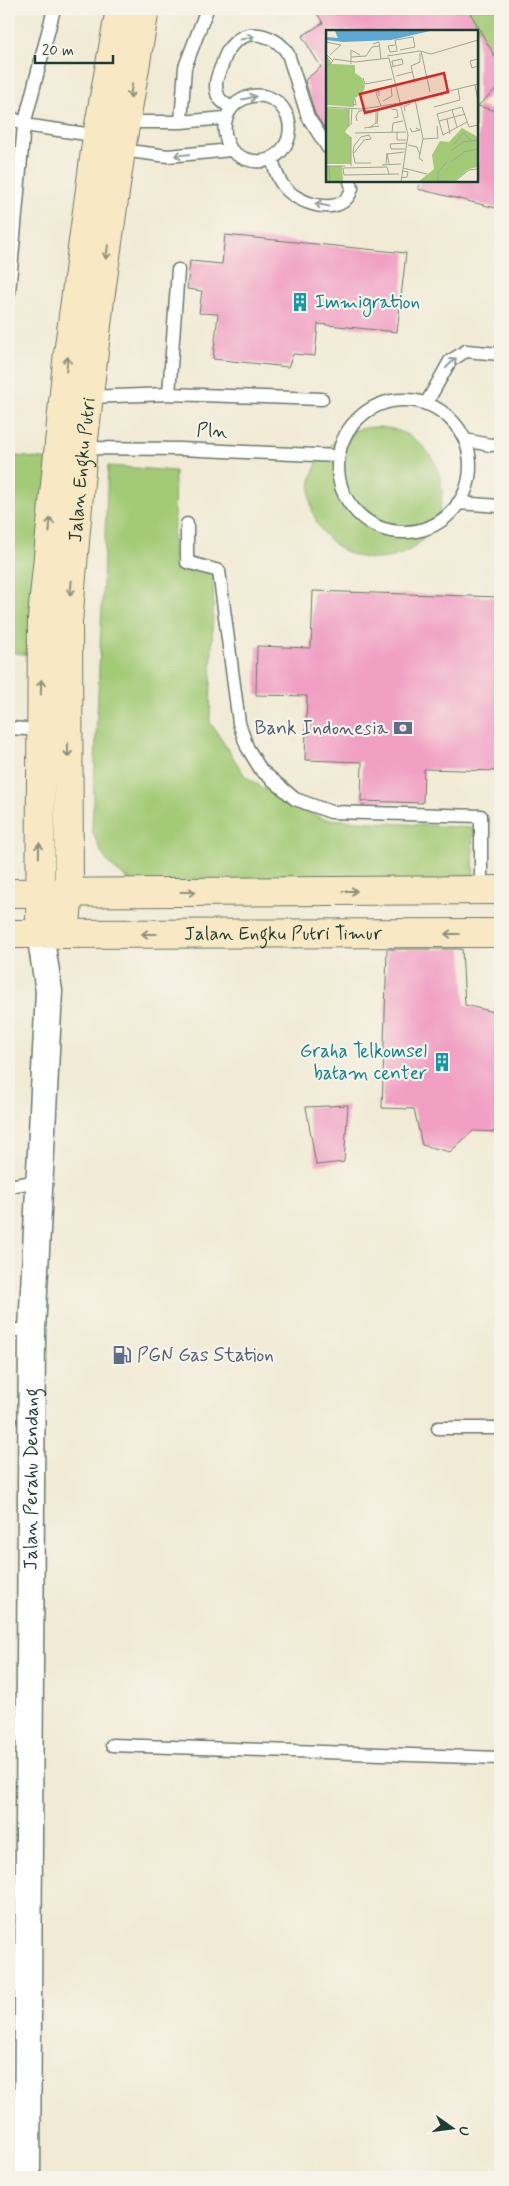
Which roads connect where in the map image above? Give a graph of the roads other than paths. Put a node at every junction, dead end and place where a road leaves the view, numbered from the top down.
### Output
1 (54, 9) edge
2 (120, 9) edge
3 (145, 9) edge
4 (207, 9) edge
5 (228, 113) junction
6 (9, 116) edge
7 (181, 122) junction
8 (24, 125) junction
9 (117, 137) junction
10 (326, 145) edge
11 (231, 150) junction
12 (272, 158) junction
13 (350, 182) edge
14 (12, 211) edge
15 (178, 270) dead end
16 (9, 285) edge
17 (500, 354) edge
18 (169, 394) junction
19 (88, 397) junction
20 (322, 399) dead end
21 (426, 404) junction
22 (465, 440) junction
23 (500, 444) edge
24 (83, 448) junction
25 (338, 456) junction
26 (458, 503) junction
27 (500, 506) edge
28 (187, 524) dead end
29 (9, 728) edge
30 (41, 730) junction
31 (491, 890) edge
32 (39, 893) junction
33 (69, 893) junction
34 (9, 894) edge
35 (9, 934) edge
36 (53, 934) junction
37 (500, 934) edge
38 (39, 1181) junction
39 (9, 1186) edge
40 (20, 1330) edge
41 (438, 1428) dead end
42 (500, 1428) edge
43 (112, 1745) dead end
44 (500, 1758) edge
45 (27, 2177) edge

1 - 8 lane
2 - 9 main road, Jalan Engku Putri
3 -> 9 main road, Jalan Engku Putri
4 - 7 lane
5 - 7 lane
5 -> 10 lane
5 - 11 lane
5 -> 12 lane
6 - 8 lane
7 - 9 lane
8 - 9 lane
8 - 14 lane
11 -> 9 lane
9 -> 19 main road, Jalan Engku Putri
30 -> 9 main road, Jalan Engku Putri
11 - 12 lane
13 -> 12 lane
14 - 16 lane
15 - 18 lane
21 -> 17 lane
18 - 19 lane
18 - 20 lane
19 - 24 main road, Jalan Engku Putri
21 - 22 lane
21 - 25 lane
22 - 23 lane
22 - 26 lane
24 - 25 lane, Pln
24 -> 33 main road, Jalan Engku Putri
25 - 26 lane
26 - 27 lane
28 - 31 lane
29 - 30 lane
32 -> 30 main road, Jalan Engku Putri
33 -> 31 main road
32 - 33 main road
32 - 34 main road
32 - 36 main road, Jalan Engku Putri
33 - 36 main road, Jalan Engku Putri
35 - 36 main road, Jalan Engku Putri Timur
37 -> 36 main road, Jalan Engku Putri Timur
36 - 38 street, Jalan Perahu Dendang
38 - 39 lane
38 - 40 street, Jalan Perahu Dendang
40 - 45 street, Jalan Perahu Dendang
41 - 42 lane
43 - 44 lane

